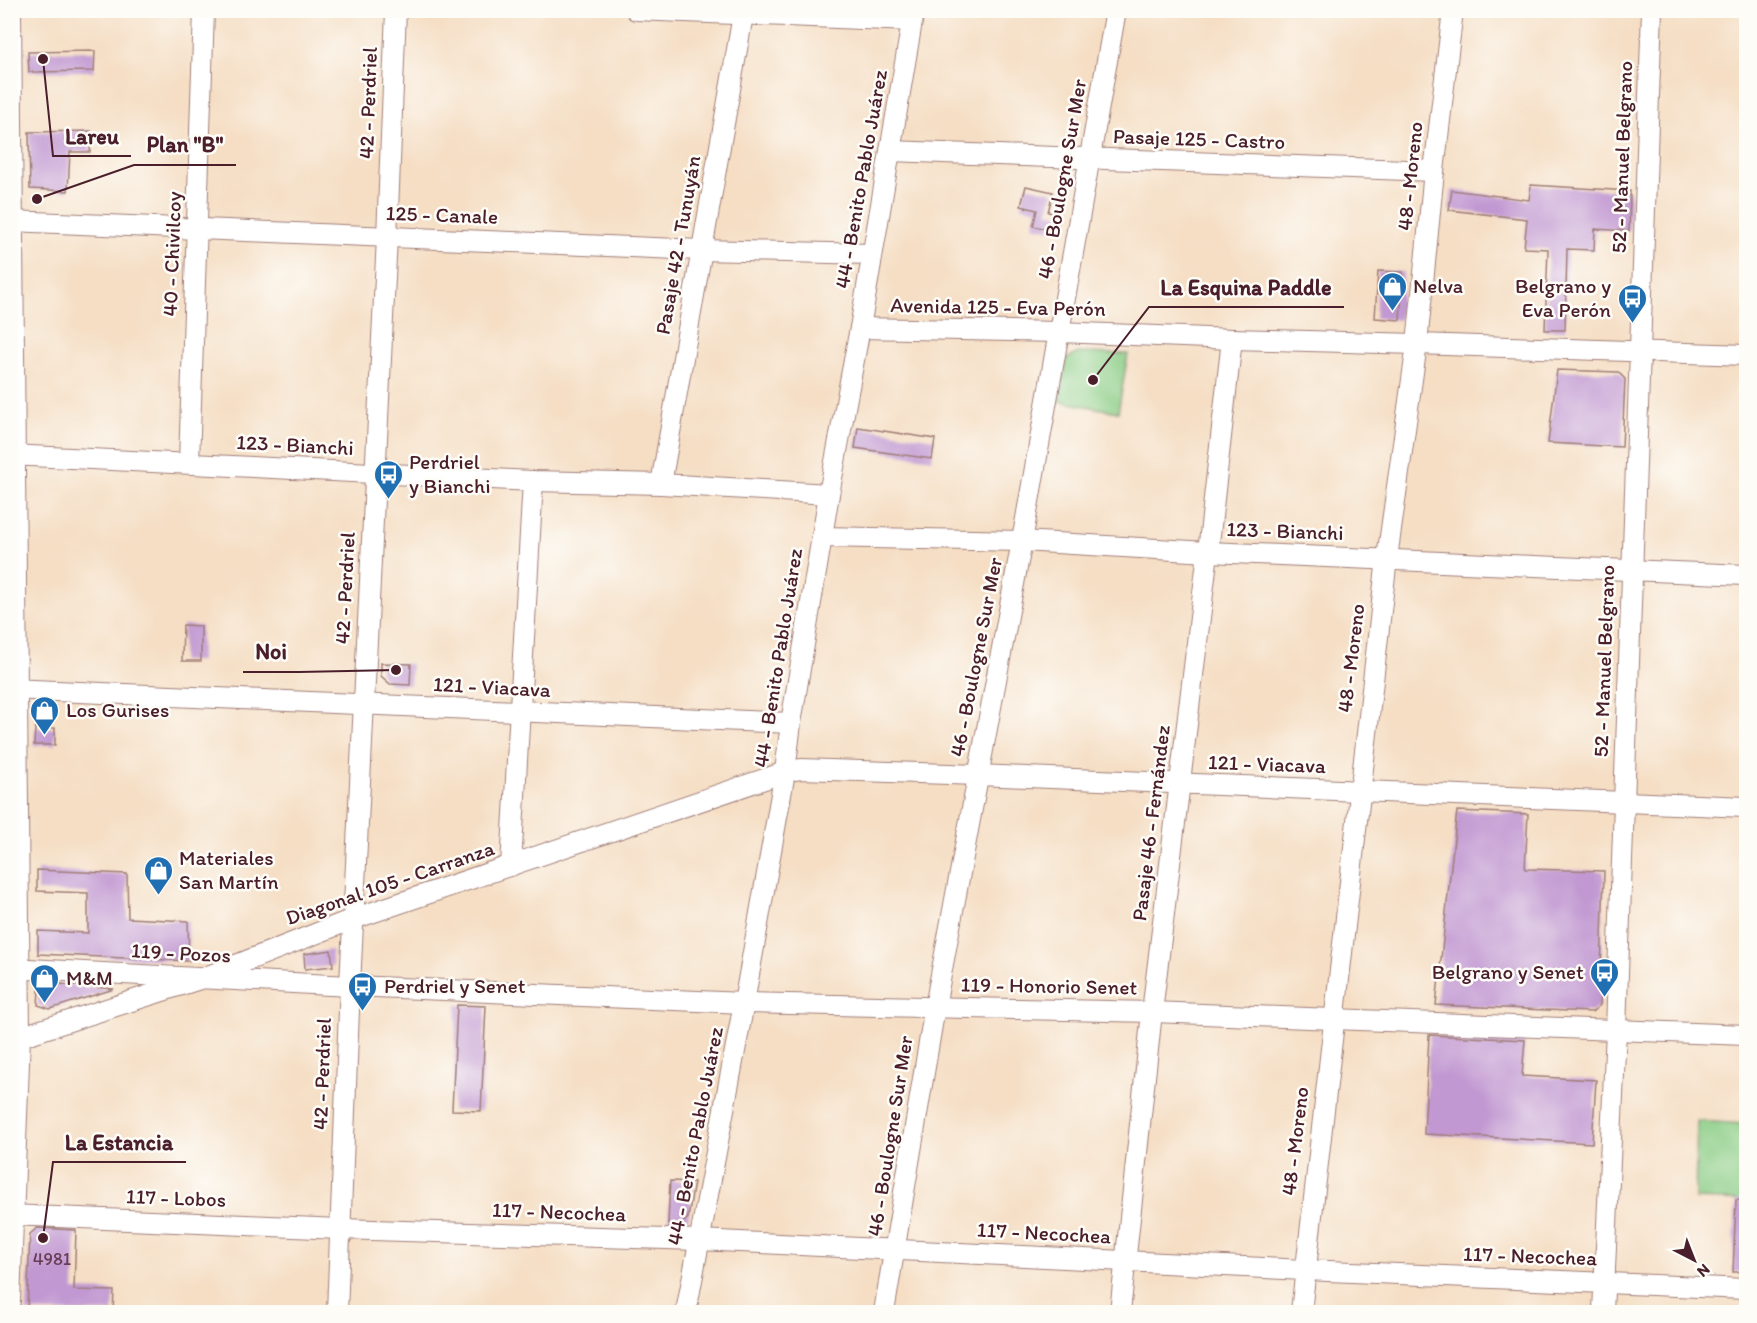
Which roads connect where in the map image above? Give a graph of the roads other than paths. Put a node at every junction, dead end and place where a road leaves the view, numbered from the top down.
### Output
1 (11, 10) edge
2 (204, 10) edge
3 (396, 10) edge
4 (636, 10) edge
5 (1116, 10) edge
6 (1453, 10) edge
7 (1652, 10) edge
8 (744, 15) junction
9 (913, 16) edge
10 (891, 151) junction
11 (1090, 159) junction
12 (1434, 171) junction
13 (11, 221) edge
14 (196, 229) junction
15 (387, 237) junction
16 (701, 250) junction
17 (872, 254) junction
18 (860, 328) junction
19 (1059, 332) junction
20 (1232, 339) junction
21 (1417, 344) junction
22 (1638, 352) junction
23 (1746, 356) edge
24 (13, 455) edge
25 (189, 463) junction
26 (375, 473) junction
27 (533, 481) junction
28 (661, 484) junction
29 (829, 494) junction
30 (822, 537) junction
31 (1022, 541) junction
32 (1208, 552) junction
33 (1387, 558) junction
34 (1631, 571) junction
35 (1746, 575) edge
36 (14, 689) edge
37 (363, 705) junction
38 (519, 712) junction
39 (790, 723) junction
40 (785, 772) junction
41 (978, 775) junction
42 (1179, 784) junction
43 (1360, 791) junction
44 (1623, 802) junction
45 (1746, 807) edge
46 (511, 866) junction
47 (353, 919) junction
48 (15, 968) edge
49 (203, 978) junction
50 (350, 985) junction
51 (744, 1003) junction
52 (935, 1007) junction
53 (1152, 1012) junction
54 (1334, 1018) junction
55 (1616, 1030) junction
56 (1746, 1035) edge
57 (15, 1038) edge
58 (12, 1215) edge
59 (340, 1228) junction
60 (699, 1240) junction
61 (895, 1250) junction
62 (1126, 1261) junction
63 (1305, 1270) junction
64 (1604, 1283) junction
65 (1746, 1289) edge
66 (10, 1301) edge
67 (337, 1312) edge
68 (686, 1312) edge
69 (884, 1312) edge
70 (1120, 1312) edge
71 (1301, 1312) edge
72 (1603, 1312) edge

1 - 13 street
2 - 14 street, 40 - Chivilcoy
3 - 15 street, 42 - Perdriel
4 - 8 street
5 - 11 street, 46 - Boulogne Sur Mer
6 - 12 street, 48 - Moreno
7 - 22 street, 52 - Manuel Belgrano
8 - 9 street
8 - 16 street, Pasaje 42 - Tunuyán
9 - 10 street, 44 - Benito Pablo Juárez
10 - 11 street, Pasaje 125 - Castro
10 - 17 street, 44 - Benito Pablo Juárez
11 - 12 street, Pasaje 125 - Castro
11 - 19 street, 46 - Boulogne Sur Mer
12 - 21 street, 48 - Moreno
13 - 14 street, 125 - Canale
13 - 24 street
14 - 15 street, 125 - Canale
14 - 25 street, 40 - Chivilcoy
15 - 16 street, 125 - Canale
15 - 26 street, 42 - Perdriel
16 - 17 street, 125 - Canale
16 - 28 street, Pasaje 42 - Tunuyán
17 - 18 street, 44 - Benito Pablo Juárez
18 - 19 street, Avenida 125 - Eva Perón
18 - 29 street, 44 - Benito Pablo Juárez
19 - 20 street, Avenida 125 - Eva Perón
19 - 31 street, 46 - Boulogne Sur Mer
20 - 21 street, Avenida 125 - Eva Perón
20 - 32 street, Pasaje 46 - Fernández
21 - 22 street, Avenida 125 - Eva Perón
21 - 33 street, 48 - Moreno
22 - 23 street, Avenida 125 - Eva Perón
22 - 34 street, 52 - Manuel Belgrano
24 - 25 street, 123 - Bianchi
24 - 36 street
25 - 26 street, 123 - Bianchi
26 - 27 street, 123 - Bianchi
26 - 37 street, 42 - Perdriel
27 - 28 street, 123 - Bianchi
27 - 38 street
28 - 29 street, 123 - Bianchi
29 - 30 street, 44 - Benito Pablo Juárez
30 - 31 street, 123 - Bianchi
30 - 39 street, 44 - Benito Pablo Juárez
31 - 32 street, 123 - Bianchi
31 - 41 street, 46 - Boulogne Sur Mer
32 - 33 street, 123 - Bianchi
32 - 42 street, Pasaje 46 - Fernández
33 - 34 street, 123 - Bianchi
33 - 43 street, 48 - Moreno
34 - 35 street, 123 - Bianchi
34 - 44 street, 52 - Manuel Belgrano
36 - 37 street, 121 - Viacava
36 - 48 street
37 - 38 street, 121 - Viacava
37 - 47 street, 42 - Perdriel
38 - 39 street, 121 - Viacava
38 - 46 street
39 - 40 street, 44 - Benito Pablo Juárez
40 - 41 street, 121 - Viacava
40 - 46 street, Diagonal 105 - Carranza
40 - 51 street, 44 - Benito Pablo Juárez
41 - 42 street, 121 - Viacava
41 - 52 street, 46 - Boulogne Sur Mer
42 - 43 street, 121 - Viacava
42 - 53 street, Pasaje 46 - Fernández
43 - 44 street, 121 - Viacava
43 - 54 street, 48 - Moreno
44 - 45 street, 121 - Viacava
44 - 55 street, 52 - Manuel Belgrano
46 - 47 street, Diagonal 105 - Carranza
47 - 49 street, Diagonal 105 - Carranza
47 - 50 street, 42 - Perdriel
48 - 49 street, 119 - Pozos
48 - 57 street
49 - 50 street, 119 - Pozos
49 - 57 street, Diagonal 105 - Carranza
50 - 51 street, 119 - Honorio Senet
50 - 59 street, 42 - Perdriel
51 - 52 street, 119 - Honorio Senet
51 - 60 street, 44 - Benito Pablo Juárez
52 - 53 street, 119 - Honorio Senet
52 - 61 street, 46 - Boulogne Sur Mer
53 - 54 street, 119 - Honorio Senet
53 - 62 street, Pasaje 46 - Fernández
54 - 55 street, 119 - Honorio Senet
54 - 63 street, 48 - Moreno
55 - 56 street, 119 - Honorio Senet
55 - 64 street, 52 - Manuel Belgrano
57 - 58 street
58 - 59 street, 117 - Lobos
58 - 66 street
59 - 60 street, 117 - Necochea
59 - 67 street, 42 - Perdriel
60 - 61 street, 117 - Necochea
60 - 68 street, 44 - Benito Pablo Juárez
61 - 62 street, 117 - Necochea
61 - 69 street, 46 - Boulogne Sur Mer
62 - 63 street, 117 - Necochea
62 - 70 street, Pasaje 46 - Fernández
63 - 64 street, 117 - Necochea
63 - 71 street, 48 - Moreno
64 - 65 street, 117 - Necochea
64 - 72 street, 52 - Manuel Belgrano

